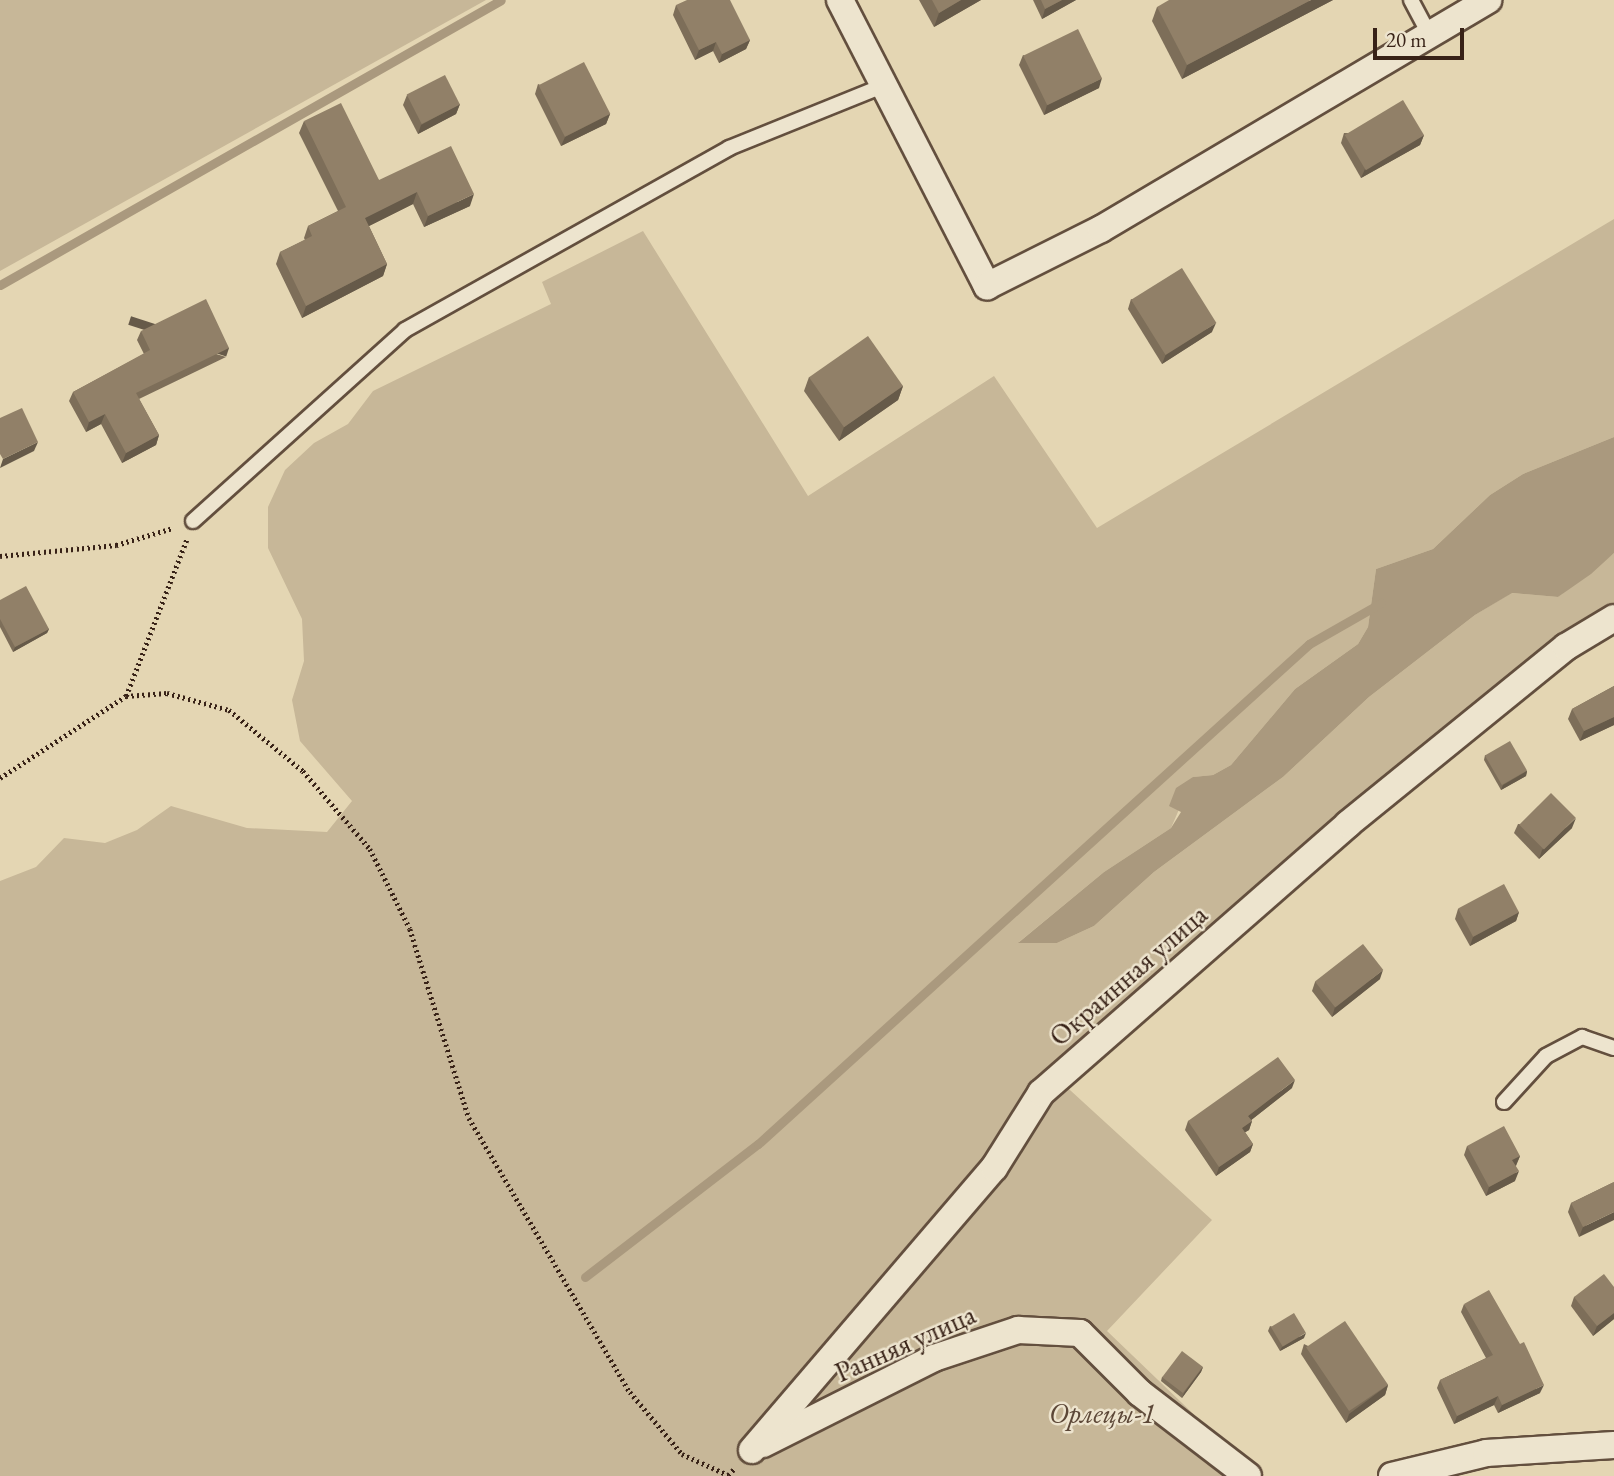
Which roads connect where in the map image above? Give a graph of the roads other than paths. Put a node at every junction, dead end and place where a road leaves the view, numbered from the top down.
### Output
1 (840, 0) edge
2 (1410, 0) edge
3 (1488, 0) edge
4 (1428, 32) junction
5 (885, 85) junction
6 (194, 522) road end
7 (1614, 618) edge
8 (1614, 1048) edge
9 (1504, 1102) dead end
10 (1614, 1445) edge
11 (752, 1450) joint
12 (1248, 1476) edge
13 (1392, 1476) edge

1 - 5 street
2 - 4 lane
3 - 4 street
4 - 5 street
5 - 6 lane
7 - 11 street, Окраинная улица
8 - 9 lane
10 - 13 street
11 - 12 street, Ранняя улица

